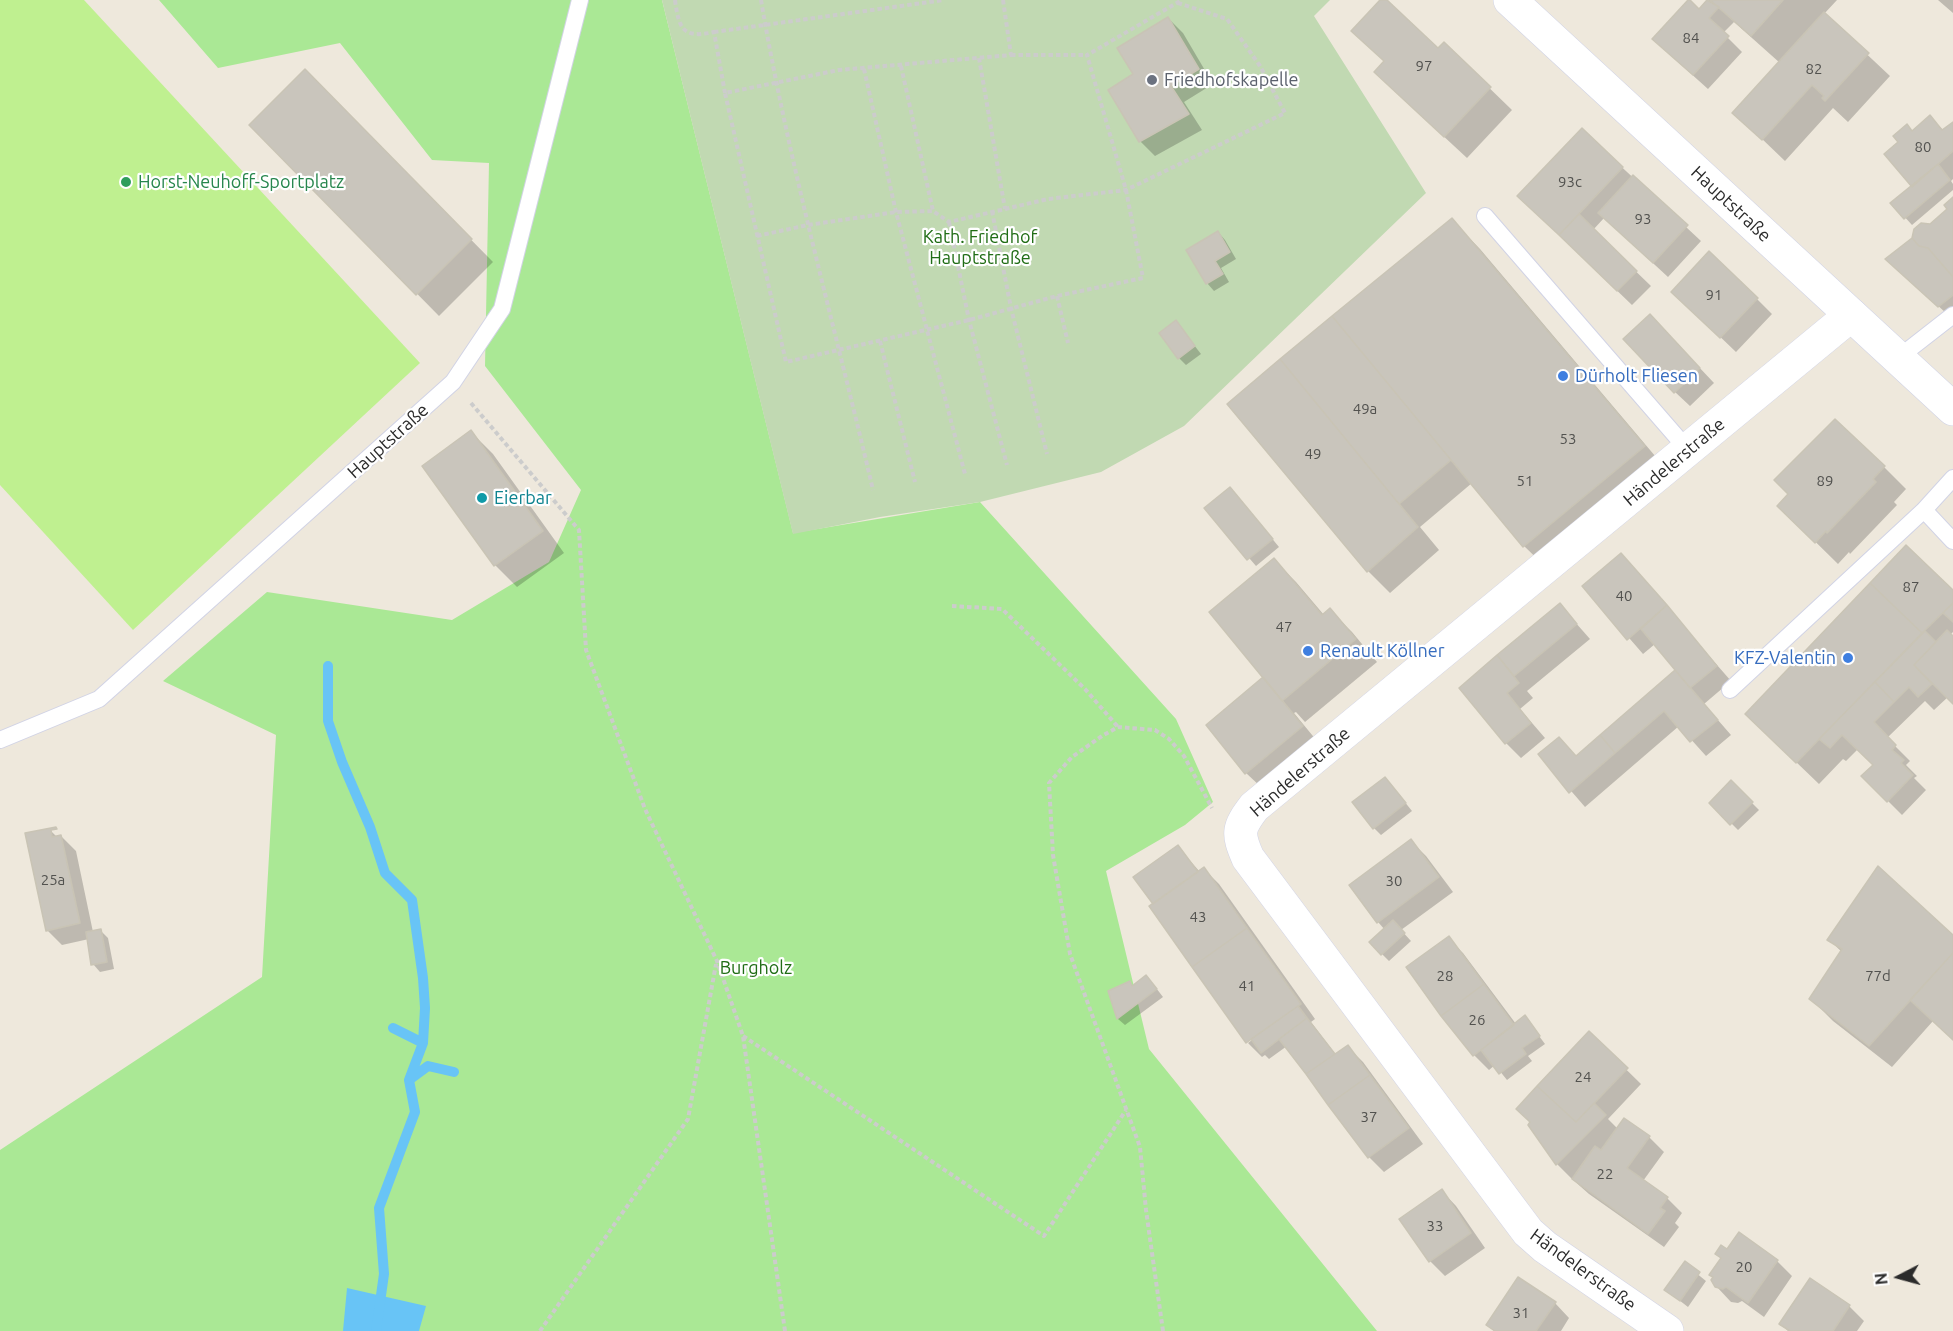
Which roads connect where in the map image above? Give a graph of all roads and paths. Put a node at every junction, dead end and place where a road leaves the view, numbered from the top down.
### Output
1 (580, 0) edge
2 (675, 0) edge
3 (761, 0) edge
4 (944, 0) edge
5 (1003, 0) edge
6 (1510, 0) edge
7 (1180, 2) edge
8 (714, 32) junction
9 (1011, 55) junction
10 (1087, 55) junction
11 (979, 58) junction
12 (901, 66) junction
13 (864, 69) junction
14 (775, 83) junction
15 (725, 93) junction
16 (1126, 190) junction
17 (1005, 209) junction
18 (933, 211) junction
19 (992, 211) junction
20 (896, 212) junction
21 (1485, 216) dead end
22 (949, 222) junction
23 (808, 225) junction
24 (757, 236) junction
25 (1057, 297) junction
26 (1011, 308) junction
27 (1851, 315) junction
28 (1953, 315) edge
29 (969, 320) junction
30 (880, 341) junction
31 (1068, 343) dead end
32 (840, 349) junction
33 (1898, 358) junction
34 (453, 382) junction
35 (1953, 409) edge
36 (1688, 450) junction
37 (1047, 454) dead end
38 (1006, 465) dead end
39 (965, 474) dead end
40 (1953, 478) edge
41 (915, 482) dead end
42 (873, 490) dead end
43 (1924, 510) junction
44 (1953, 541) edge
45 (952, 606) dead end
46 (1730, 690) dead end
47 (1118, 727) junction
48 (0, 740) edge
49 (1239, 832) junction
50 (717, 961) junction
51 (743, 1036) junction
52 (1126, 1110) junction
53 (540, 1331) edge
54 (784, 1331) edge
55 (1163, 1331) edge
56 (1667, 1331) edge

1 - 34 lane, Hauptstraße
2 - 8 path
3 - 14 path
4 - 8 path
5 - 9 path
6 - 27 street, Hauptstraße
7 - 10 path
7 - 16 path
8 - 15 path
9 - 10 path
9 - 11 path
10 - 16 path
11 - 12 path
11 - 17 path
12 - 13 path
12 - 18 path
13 - 14 path
13 - 20 path
14 - 15 path
14 - 23 path
15 - 24 path
16 - 17 path
16 - 25 path
17 - 19 path
18 - 20 path
18 - 22 path
19 - 22 path
19 - 26 path
20 - 23 path
20 - 39 path
21 - 36 lane
22 - 29 path
23 - 24 path
23 - 32 path
24 - 32 path
25 - 26 path
25 - 31 path
26 - 29 path
26 - 37 path
27 - 33 street, Hauptstraße
27 - 36 street, Händelerstraße
28 - 33 lane
29 - 30 path
29 - 38 path
30 - 32 path
30 - 41 path
32 - 42 path
33 - 35 street, Hauptstraße
34 - 48 lane, Hauptstraße
34 - 50 path
36 - 49 street, Händelerstraße
40 - 43 lane
43 - 44 lane
43 - 46 lane
45 - 47 path
47 - 49 path
47 - 52 path
49 - 56 street, Händelerstraße
50 - 51 path
50 - 53 path
51 - 52 path
51 - 54 path
52 - 55 path

